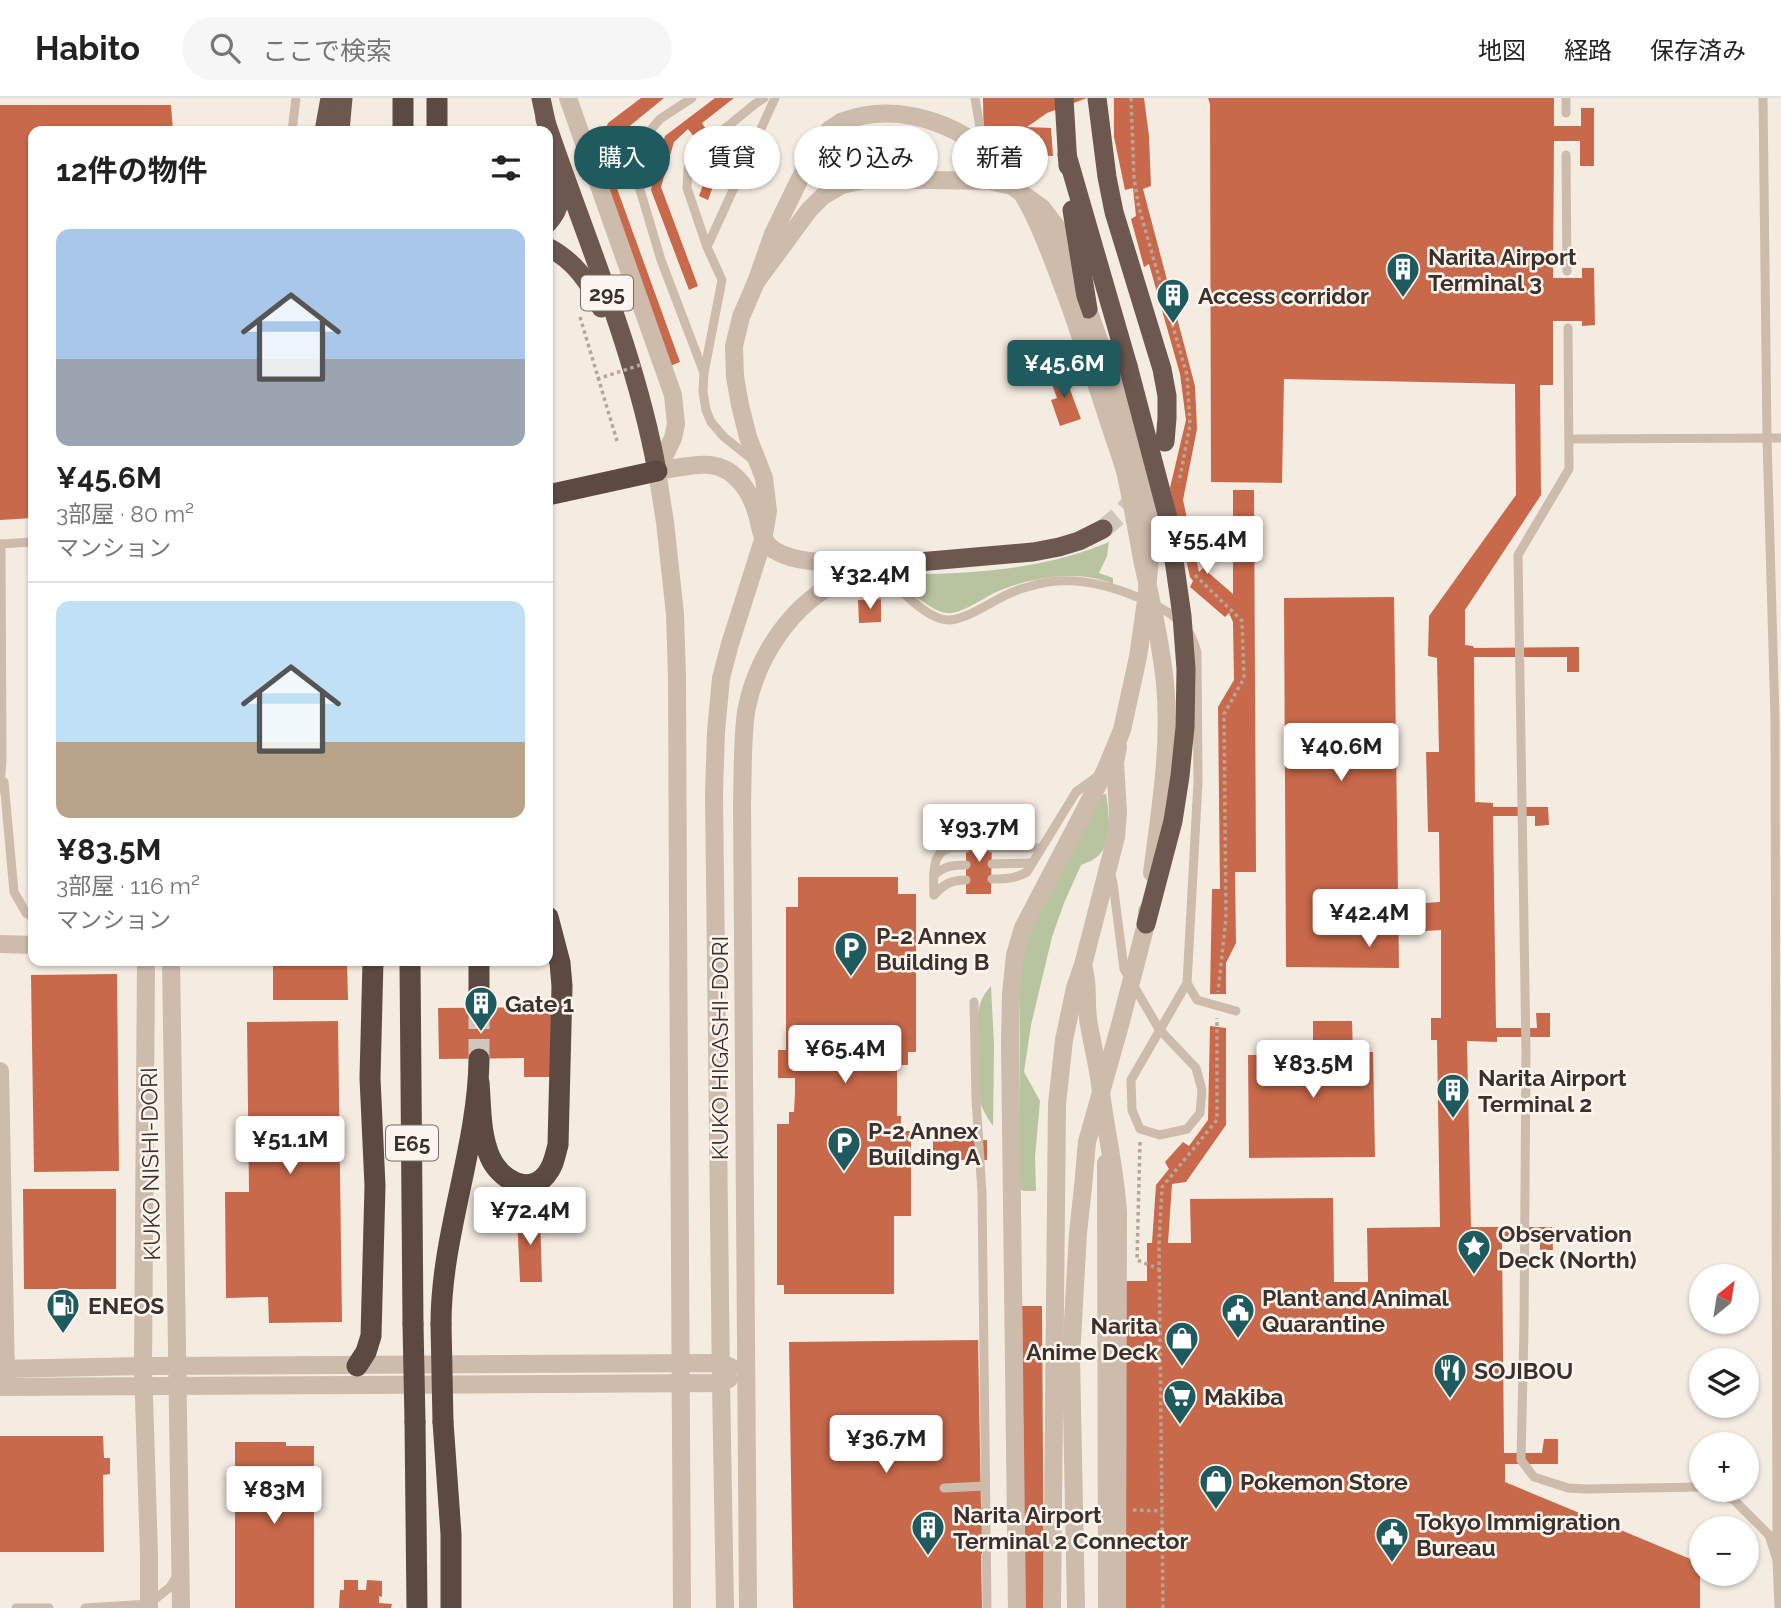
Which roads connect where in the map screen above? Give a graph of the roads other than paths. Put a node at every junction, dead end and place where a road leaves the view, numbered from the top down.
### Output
1 (296, 98) edge
2 (330, 98) edge
3 (343, 98) edge
4 (437, 98) edge
5 (541, 98) edge
6 (568, 98) edge
7 (692, 98) edge
8 (764, 98) edge
9 (775, 98) edge
10 (975, 98) edge
11 (1064, 98) edge
12 (1097, 98) edge
13 (1566, 98) edge
14 (1763, 98) edge
15 (1566, 113) dead end
16 (545, 119) junction
17 (293, 126) edge
18 (325, 126) edge
19 (340, 126) edge
20 (437, 126) edge
21 (546, 126) edge
22 (548, 126) edge
23 (980, 126) edge
24 (553, 141) edge
25 (1067, 155) junction
26 (1566, 155) dead end
27 (553, 158) edge
28 (952, 180) edge
29 (1016, 189) edge
30 (553, 216) edge
31 (707, 247) junction
32 (553, 250) edge
33 (1567, 271) dead end
34 (756, 282) junction
35 (1088, 309) junction
36 (1568, 328) dead end
37 (704, 373) junction
38 (1767, 438) junction
39 (1781, 438) edge
40 (1569, 439) junction
41 (1164, 442) dead end
42 (760, 464) junction
43 (657, 471) junction
44 (553, 494) edge
45 (1103, 529) tunnel mouth
46 (763, 540) junction
47 (28, 542) edge
48 (1, 544) edge
49 (895, 564) junction
50 (1, 591) edge
51 (1775, 719) junction
52 (1781, 729) edge
53 (1122, 730) junction
54 (2, 759) junction
55 (1105, 771) junction
56 (0, 789) edge
57 (966, 848) dead end
58 (992, 848) dead end
59 (1041, 848) junction
60 (1781, 849) edge
61 (1032, 863) junction
62 (992, 864) dead end
63 (966, 865) dead end
64 (1109, 866) junction
65 (934, 875) junction
66 (992, 879) dead end
67 (966, 880) dead end
68 (1776, 886) junction
69 (28, 914) edge
70 (1146, 924) junction
71 (553, 936) edge
72 (0, 944) edge
73 (28, 945) edge
74 (1083, 965) junction
75 (146, 966) edge
76 (171, 966) edge
77 (373, 966) edge
78 (410, 966) edge
79 (479, 966) edge
80 (1187, 983) junction
81 (974, 1002) dead end
82 (479, 1008) tunnel mouth
83 (1236, 1011) dead end
84 (1159, 1029) junction
85 (479, 1059) tunnel mouth
86 (0, 1070) edge
87 (479, 1082) junction
88 (1101, 1093) junction
89 (1779, 1326) edge
90 (721, 1363) junction
91 (144, 1366) junction
92 (357, 1366) junction
93 (177, 1367) junction
94 (746, 1373) junction
95 (3, 1378) edge
96 (720, 1383) junction
97 (144, 1386) junction
98 (176, 1386) junction
99 (985, 1486) junction
100 (1689, 1487) edge
101 (944, 1488) dead end
102 (1736, 1502) edge
103 (450, 1534) junction
104 (1777, 1560) junction
105 (180, 1571) junction
106 (149, 1606) edge
107 (16, 1608) edge
108 (49, 1608) edge
109 (85, 1608) edge
110 (181, 1608) edge
111 (417, 1608) edge
112 (451, 1608) edge
113 (467, 1608) edge
114 (682, 1608) edge
115 (725, 1608) edge
116 (748, 1608) edge
117 (987, 1608) edge
118 (1017, 1608) edge
119 (1052, 1608) edge
120 (1076, 1608) edge
121 (1107, 1608) edge
122 (1117, 1608) edge
123 (1779, 1608) edge

1 - 17 lane
2 - 18 highway
3 - 19 highway
4 - 20 highway
5 - 16 highway, 295
6 - 43 street
7 - 37 lane
8 - 31 lane
9 - 31 lane
10 - 23 lane
11 - 25 highway
12 - 41 highway
13 - 15 lane
14 - 38 lane
16 - 21 highway, 295
16 - 22 highway, 295
24 - 43 highway, 295
25 - 35 highway
25 - 70 highway, bridge
26 - 33 lane
27 - 30 highway, 295
28 - 34 street
29 - 35 street
31 - 37 lane
32 - 43 highway, 295
34 - 42 street, KUKO HIGASHI-DORI
34 - 70 street, bridge
35 - 53 street
36 - 40 lane
37 - 42 lane
38 - 39 lane
38 - 40 lane
38 - 51 lane
40 - 100 lane
42 - 46 street, KUKO HIGASHI-DORI
43 - 44 highway
43 - 46 street
43 - 114 street, bridge
45 - 49 highway
46 - 49 street
46 - 90 street, KUKO HIGASHI-DORI
47 - 48 lane
48 - 50 lane
49 - 80 lane
49 - 94 street, KUKO HIGASHI-DORI
50 - 54 lane
51 - 52 lane
51 - 68 lane
53 - 55 street
53 - 64 street
54 - 56 lane
54 - 69 lane
55 - 59 lane
55 - 118 street
57 - 65 lane
58 - 59 lane
59 - 61 lane
60 - 68 lane
61 - 62 lane
61 - 66 lane
63 - 65 lane
64 - 74 street
64 - 84 lane
65 - 67 lane
68 - 89 lane
70 - 88 street, bridge
71 - 87 highway
72 - 73 street
74 - 119 street
74 - 121 street
75 - 91 street, KUKO NISHI-DORI
76 - 93 street, KUKO NISHI-DORI
77 - 92 highway
78 - 111 highway, E65, bridge
79 - 82 highway
80 - 83 lane
80 - 84 lane
81 - 99 lane
84 - 84 lane
85 - 87 highway, E65
86 - 95 street
87 - 103 highway, E65, bridge
88 - 120 street, bridge
88 - 122 street, bridge
89 - 104 lane
90 - 92 street
90 - 94 street
90 - 96 street, KUKO HIGASHI-DORI
91 - 93 street
91 - 95 street
91 - 97 street, KUKO NISHI-DORI
92 - 93 street
93 - 98 street, KUKO NISHI-DORI
94 - 96 street
94 - 116 street, KUKO HIGASHI-DORI
95 - 97 street
96 - 98 street
96 - 115 street, KUKO HIGASHI-DORI
97 - 98 street
97 - 106 street, KUKO NISHI-DORI
98 - 105 street, KUKO NISHI-DORI
99 - 101 lane
99 - 117 lane
102 - 104 lane
103 - 112 highway, E65
103 - 113 highway
104 - 123 lane
105 - 106 lane
105 - 110 street, KUKO NISHI-DORI
106 - 109 lane
107 - 108 lane

